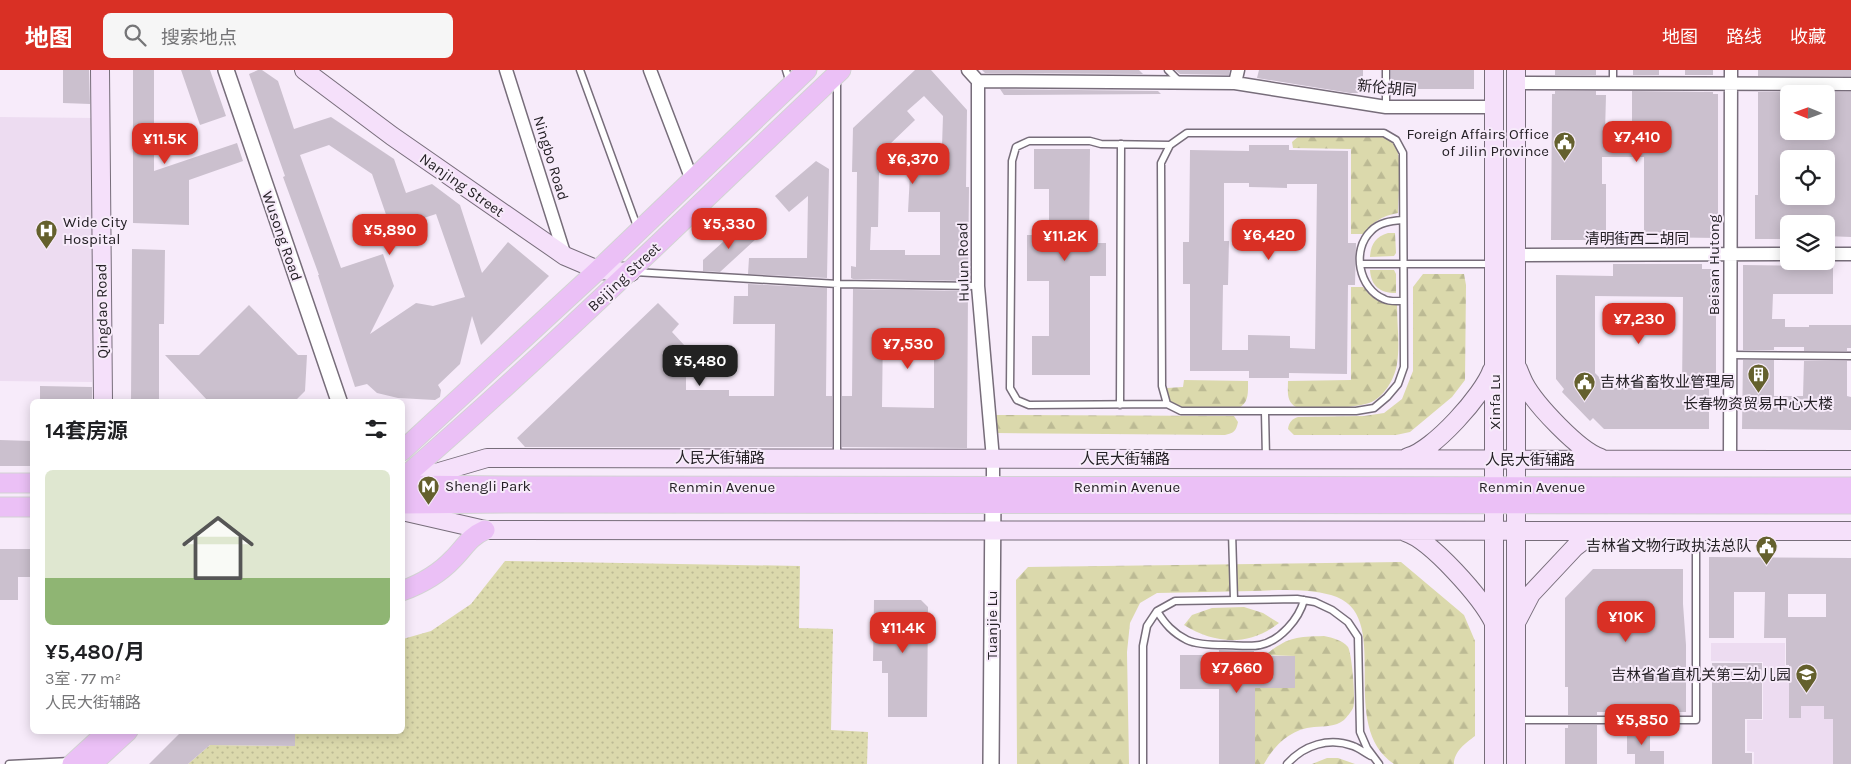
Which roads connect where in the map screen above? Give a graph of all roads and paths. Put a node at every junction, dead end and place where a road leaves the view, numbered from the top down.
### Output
1 (100, 70) edge
2 (226, 70) edge
3 (304, 70) edge
4 (506, 70) edge
5 (580, 70) edge
6 (650, 70) edge
7 (807, 70) edge
8 (968, 70) edge
9 (1168, 70) edge
10 (1238, 70) edge
11 (1386, 70) edge
12 (1494, 70) edge
13 (1612, 70) edge
14 (1731, 70) edge
15 (839, 72) edge
16 (1516, 77) edge
17 (789, 78) edge
18 (978, 81) junction
19 (1180, 82) junction
20 (1235, 83) junction
21 (1612, 84) junction
22 (1731, 84) junction
23 (1851, 84) edge
24 (1386, 107) junction
25 (1494, 107) junction
26 (1121, 144) junction
27 (1170, 145) junction
28 (692, 180) junction
29 (1403, 220) junction
30 (638, 231) junction
31 (1731, 254) junction
32 (1780, 254) edge
33 (1835, 254) edge
34 (1851, 254) edge
35 (1516, 255) junction
36 (565, 256) junction
37 (1361, 264) junction
38 (1403, 264) junction
39 (1495, 264) junction
40 (598, 270) junction
41 (631, 272) junction
42 (838, 284) junction
43 (978, 286) junction
44 (1404, 301) junction
45 (1731, 356) junction
46 (1851, 356) edge
47 (1495, 362) junction
48 (1516, 364) junction
49 (103, 399) edge
50 (338, 399) edge
51 (1167, 404) junction
52 (1120, 405) junction
53 (1266, 412) junction
54 (405, 448) edge
55 (837, 458) junction
56 (993, 459) junction
57 (1266, 459) junction
58 (1402, 459) junction
59 (1494, 460) junction
60 (1516, 460) junction
61 (1606, 460) junction
62 (1730, 460) junction
63 (1851, 460) edge
64 (405, 479) edge
65 (405, 481) edge
66 (405, 482) edge
67 (0, 483) edge
68 (30, 483) edge
69 (1851, 487) edge
70 (993, 495) junction
71 (1494, 495) junction
72 (1516, 495) junction
73 (405, 504) edge
74 (1851, 504) edge
75 (0, 507) edge
76 (30, 507) edge
77 (405, 513) edge
78 (485, 530) junction
79 (992, 530) junction
80 (1232, 531) junction
81 (1403, 531) junction
82 (1494, 531) junction
83 (1516, 531) junction
84 (1602, 531) junction
85 (1696, 531) junction
86 (1851, 531) edge
87 (405, 590) edge
88 (1234, 600) junction
89 (1304, 600) junction
90 (1157, 611) junction
91 (1494, 624) junction
92 (1516, 624) junction
93 (1516, 720) junction
94 (106, 734) edge
95 (124, 734) edge
96 (1374, 758) junction
97 (89, 762) edge
98 (9, 764) edge
99 (991, 764) edge
100 (1143, 764) edge
101 (1287, 764) edge
102 (1379, 764) edge
103 (1494, 764) edge
104 (1516, 764) edge

1 - 49 main road, Qingdao Road
2 - 50 street, Wusong Road
3 - 36 main road, Nanjing Street
4 - 36 street, Ningbo Road
5 - 30 lane
6 - 28 street
7 - 17 main road, Beijing Street
8 - 18 street
9 - 19 lane
10 - 20 street
11 - 24 lane
12 - 25 main road, Xinfa Lu
13 - 21 lane
14 - 22 street, Beisan Hutong
15 - 41 main road, Beijing Street
15 - 42 lane
16 - 21 street
16 - 35 main road, Xinfa Lu
17 - 28 main road, Beijing Street
18 - 19 street, 新伦胡同
18 - 43 street, Hulun Road
19 - 20 street, 新伦胡同
20 - 24 street, 新伦胡同
21 - 22 street
22 - 23 street
22 - 31 street, Beisan Hutong
24 - 25 street, 新伦胡同
25 - 39 main road, Xinfa Lu
26 - 27 lane
26 - 52 lane
26 - 52 lane
27 - 29 lane
27 - 51 lane
28 - 30 main road, Beijing Street
29 - 37 lane
29 - 38 lane
30 - 40 main road, Beijing Street
31 - 32 street, 清明街西二胡同
31 - 35 street, 清明街西二胡同
31 - 45 street, Beisan Hutong
33 - 34 street
35 - 48 main road, Xinfa Lu
36 - 40 main road, Nanjing Street
37 - 38 lane
37 - 44 lane
38 - 39 lane
38 - 44 lane
39 - 47 main road, Xinfa Lu
40 - 41 main road, Nanjing Street
40 - 54 main road, Beijing Street
41 - 42 lane
41 - 64 main road, Beijing Street
42 - 43 lane
42 - 55 lane
43 - 56 street, Hulun Road
44 - 53 lane
45 - 46 lane
45 - 62 street, Beisan Hutong
47 - 58 main road
47 - 59 main road, Xinfa Lu
48 - 60 main road, Xinfa Lu
48 - 61 main road
51 - 52 lane
51 - 53 lane
53 - 57 lane
55 - 56 main road, 人民大街辅路
55 - 65 main road, 人民大街辅路
56 - 57 main road, 人民大街辅路
56 - 70 street, Hulun Road
57 - 58 main road, 人民大街辅路
58 - 59 main road, 人民大街辅路
59 - 60 main road, 人民大街辅路
59 - 71 main road, Xinfa Lu
60 - 61 main road, 人民大街辅路
60 - 72 main road, Xinfa Lu
61 - 62 main road, 人民大街辅路
62 - 63 main road, 人民大街辅路
66 - 70 main road, Renmin Avenue
67 - 68 main road
69 - 72 main road, Renmin Avenue
70 - 71 main road, Renmin Avenue
70 - 73 main road, Renmin Avenue
70 - 79 street, Tuanjie Lu
71 - 72 main road, Renmin Avenue
71 - 82 main road, Xinfa Lu
72 - 74 main road, Renmin Avenue
72 - 83 main road, Xinfa Lu
75 - 76 main road
77 - 78 main road
78 - 79 main road
78 - 87 main road
79 - 80 main road
79 - 99 street, Tuanjie Lu
80 - 81 main road
80 - 88 lane
81 - 82 main road
81 - 91 main road
82 - 83 main road
82 - 91 main road, Xinfa Lu
83 - 84 main road
83 - 92 main road, Xinfa Lu
84 - 85 main road
84 - 92 main road
85 - 86 main road
85 - 93 lane
88 - 89 lane
88 - 90 lane
89 - 90 lane
89 - 96 lane
90 - 100 lane
91 - 103 main road, Xinfa Lu
92 - 93 main road, Xinfa Lu
93 - 104 main road, Xinfa Lu
94 - 97 main road
95 - 97 main road
96 - 101 lane
96 - 102 lane
97 - 98 lane

